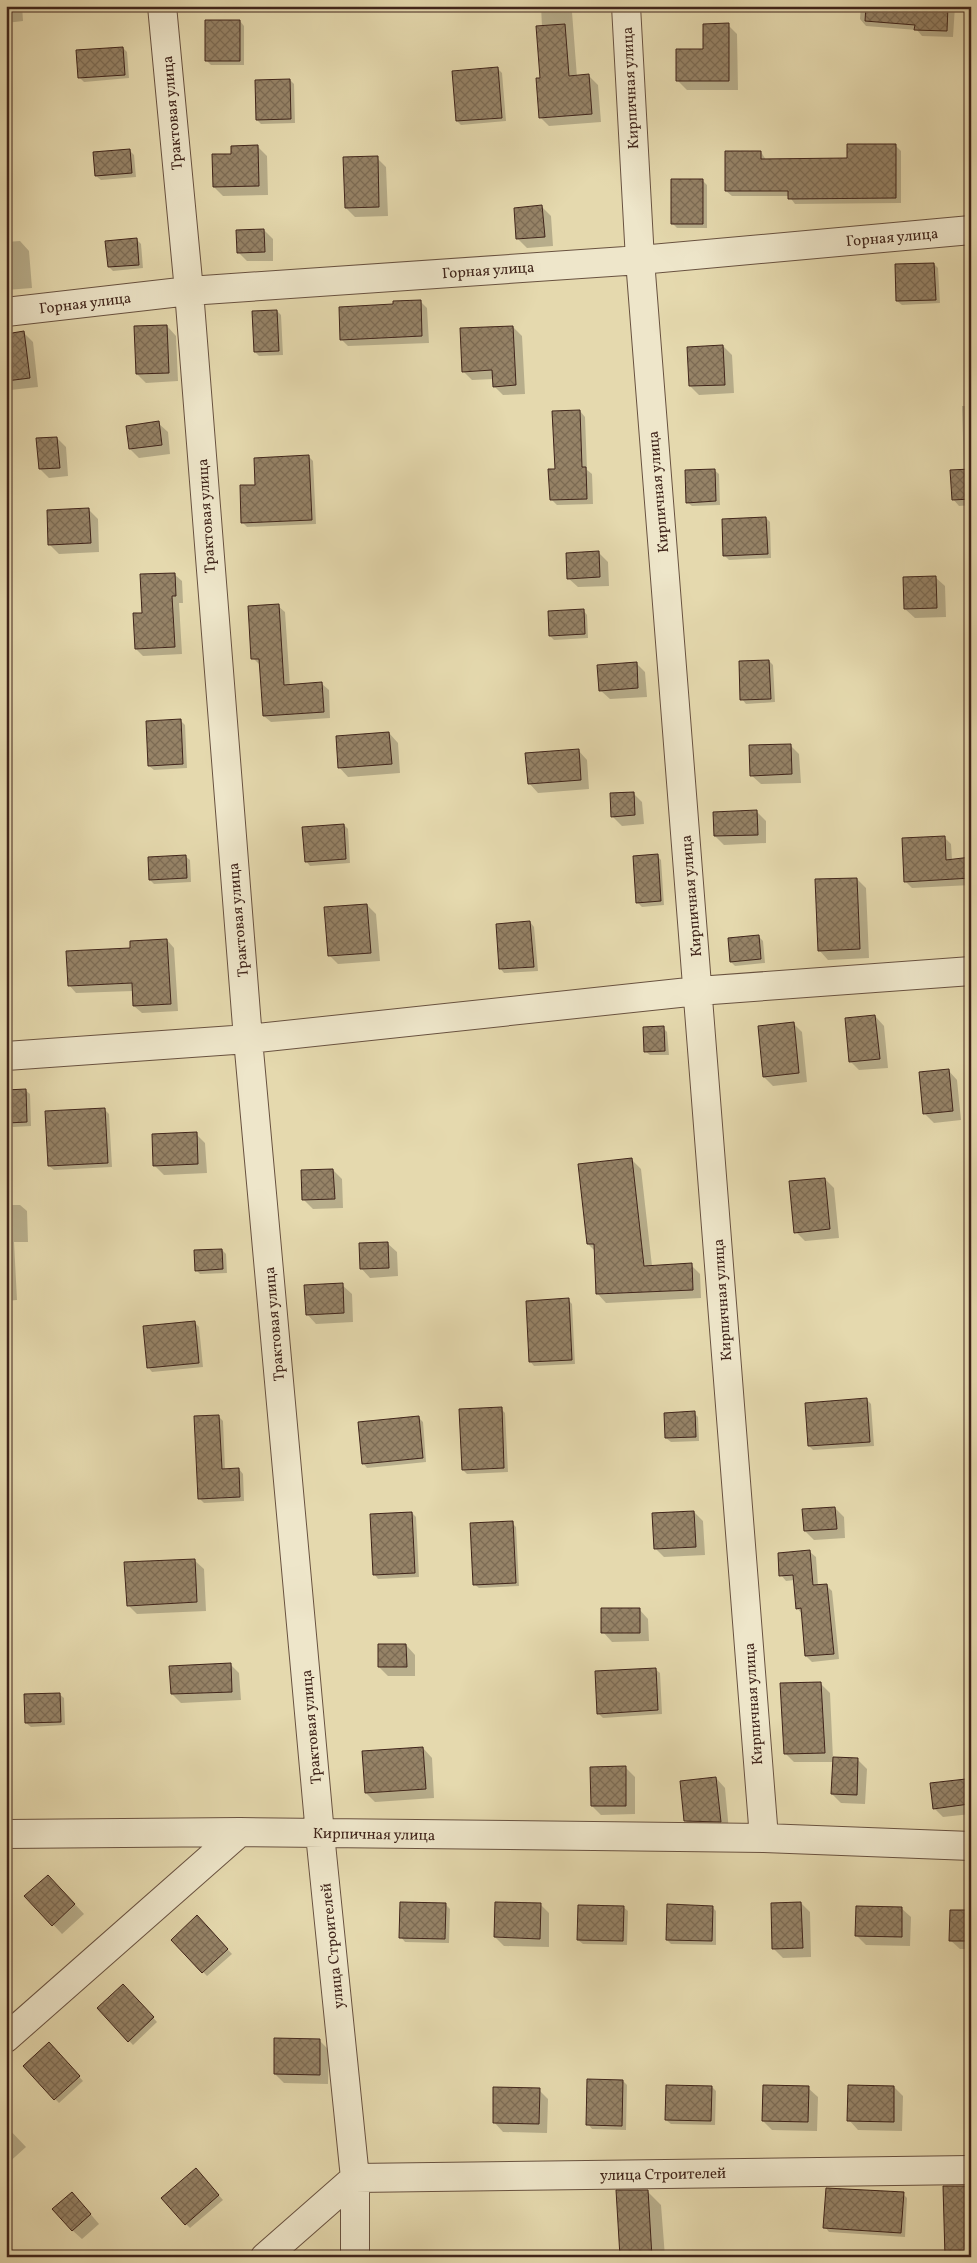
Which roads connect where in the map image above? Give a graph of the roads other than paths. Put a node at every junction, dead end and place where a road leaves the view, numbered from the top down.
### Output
1 (162, 6) edge
2 (626, 6) edge
3 (971, 230) edge
4 (640, 260) junction
5 (189, 292) junction
6 (6, 312) edge
7 (971, 971) edge
8 (698, 990) junction
9 (248, 1039) junction
10 (6, 1056) edge
11 (240, 1832) junction
12 (6, 1834) edge
13 (320, 1834) junction
14 (764, 1838) junction
15 (971, 1846) edge
16 (6, 2038) edge
17 (971, 2170) edge
18 (355, 2178) junction
19 (265, 2257) edge
20 (355, 2257) edge

1 - 5 street, Трактовая улица
2 - 4 street, Кирпичная улица
3 - 4 street, Горная улица
4 - 5 street, Горная улица
4 - 8 street, Кирпичная улица
5 - 6 street, Горная улица
5 - 9 street, Трактовая улица
7 - 8 street
8 - 9 street
8 - 14 street, Кирпичная улица
9 - 10 street
9 - 13 street, Трактовая улица
11 - 12 street, Кирпичная улица
11 - 13 street, Кирпичная улица
11 - 16 street
13 - 14 street, Кирпичная улица
13 - 18 street, улица Строителей
14 - 15 street
17 - 18 street, улица Строителей
18 - 19 street
18 - 20 street

